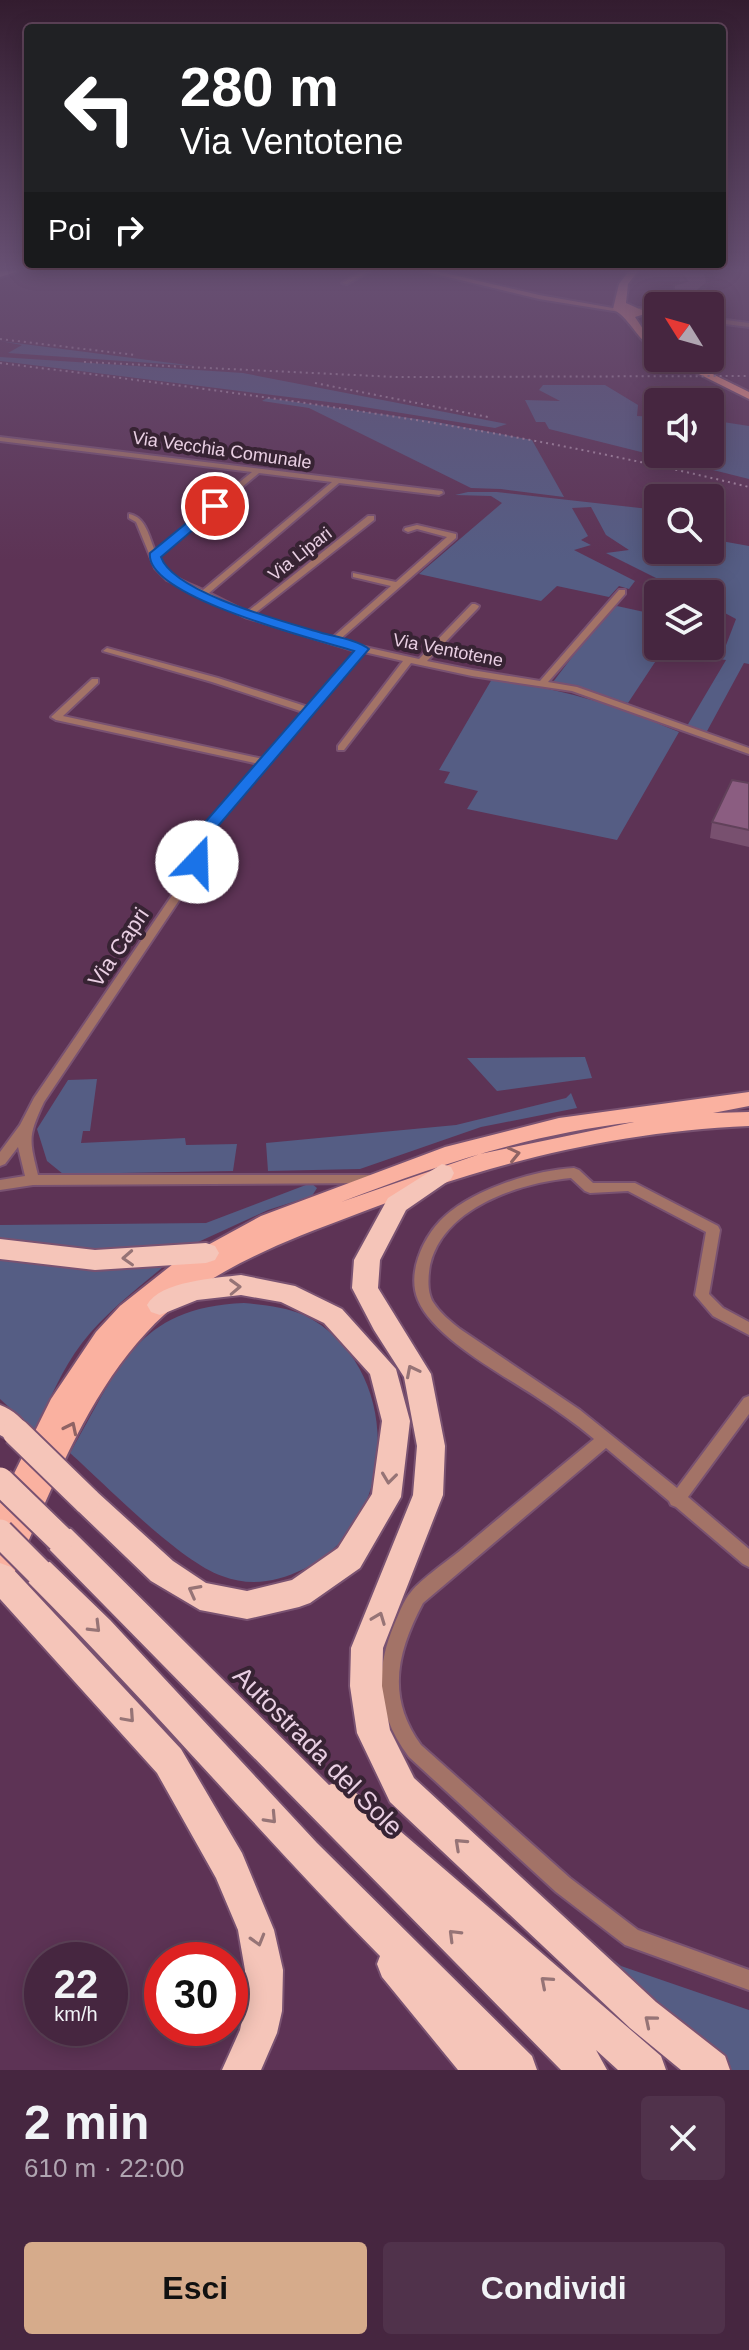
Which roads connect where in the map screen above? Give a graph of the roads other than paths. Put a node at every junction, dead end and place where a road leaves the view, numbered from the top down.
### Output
1 (700, 372) edge
2 (749, 396) edge
3 (0, 439) edge
4 (256, 472) junction
5 (336, 482) junction
6 (439, 493) dead end
7 (132, 516) dead end
8 (371, 518) dead end
9 (408, 530) dead end
10 (154, 556) junction
11 (356, 575) dead end
12 (398, 585) junction
13 (622, 592) dead end
14 (202, 595) junction
15 (475, 606) dead end
16 (248, 615) junction
17 (332, 642) junction
18 (362, 649) junction
19 (107, 651) dead end
20 (409, 659) junction
21 (421, 662) junction
22 (95, 681) dead end
23 (543, 683) junction
24 (308, 710) junction
25 (341, 748) dead end
26 (749, 751) edge
27 (264, 762) junction
28 (749, 1099) edge
29 (749, 1106) edge
30 (667, 1110) junction
31 (749, 1119) edge
32 (26, 1127) junction
33 (749, 1131) edge
34 (590, 1138) junction
35 (0, 1161) edge
36 (442, 1173) junction
37 (33, 1180) junction
38 (375, 1180) junction
39 (0, 1185) edge
40 (0, 1249) edge
41 (206, 1253) junction
42 (160, 1305) junction
43 (749, 1329) edge
44 (749, 1402) edge
45 (8, 1425) edge
46 (605, 1439) junction
47 (0, 1481) edge
48 (677, 1500) junction
49 (0, 1532) edge
50 (749, 1559) edge
51 (15, 1580) edge
52 (194, 1675) junction
53 (305, 1855) junction
54 (749, 1980) edge
55 (241, 2070) edge
56 (483, 2070) edge
57 (518, 2070) edge
58 (588, 2070) edge
59 (647, 2070) edge
60 (711, 2070) edge

1 - 2 main road
3 - 4 street, Via Vecchia Comunale
4 - 5 street, Via Vecchia Comunale
4 - 10 street
5 - 6 street, Via Vecchia Comunale
5 - 14 street
7 - 10 street, Via Ventotene
8 - 16 street, Via Lipari
9 - 12 street
10 - 14 street, Via Ventotene
11 - 12 street
12 - 17 street
13 - 23 street
14 - 16 street, Via Ventotene
15 - 21 street
16 - 17 street, Via Ventotene
17 - 18 street, Via Ventotene
18 - 20 street, Via Ventotene
18 - 24 street, Via Capri
19 - 24 street
20 - 21 street, Via Ventotene
20 - 25 street
21 - 23 street, Via Ventotene
22 - 27 street
23 - 26 street, Via Ventotene
24 - 27 street, Via Capri
27 - 32 street, Via Capri
28 - 30 highway
29 - 30 highway
30 - 38 highway
31 - 34 highway
32 - 35 street, Via Capri
32 - 37 street
33 - 34 highway
36 -> 34 highway
36 - 42 highway
60 -> 36 highway
37 - 38 street
37 - 39 street
38 - 41 highway
41 -> 40 highway
41 - 49 highway
42 -> 45 highway, bridge
51 -> 42 highway
43 - 46 street
44 - 48 street
46 - 48 street
46 - 54 street
47 - 52 highway, Autostrada del Sole, bridge
48 - 50 street
49 - 51 highway, bridge
51 -> 53 highway
51 -> 55 highway
58 -> 52 highway, Autostrada del Sole
59 -> 52 highway
53 - 56 highway
53 - 57 highway

